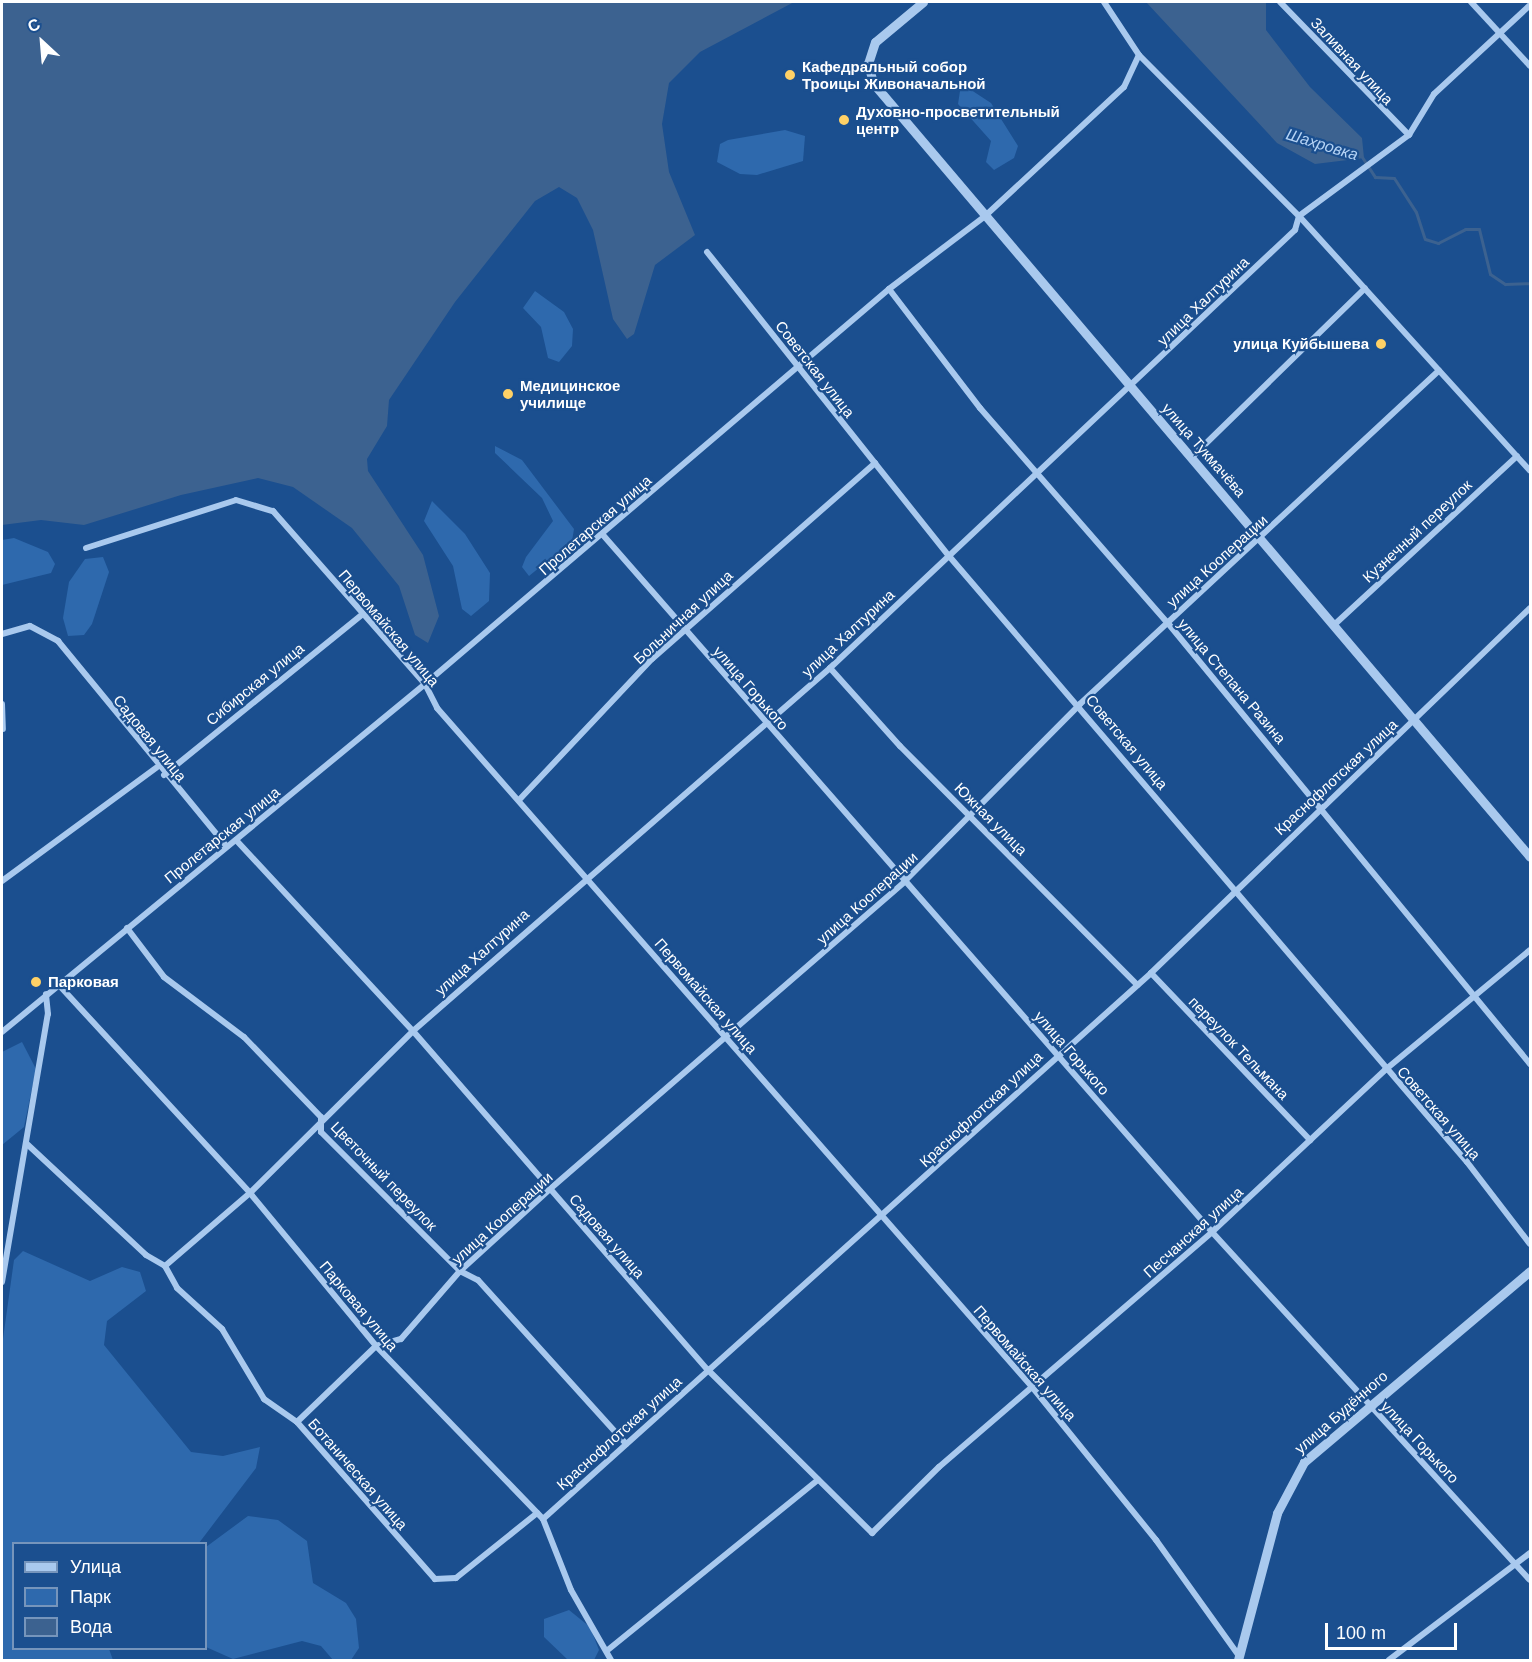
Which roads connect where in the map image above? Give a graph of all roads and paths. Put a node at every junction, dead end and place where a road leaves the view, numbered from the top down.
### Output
1 (923, 2) edge
2 (1104, 2) edge
3 (1280, 2) edge
4 (1471, 2) edge
5 (1530, 5) edge
6 (1501, 34) junction
7 (1139, 55) junction
8 (1530, 66) edge
9 (1409, 135) junction
10 (1299, 216) junction
11 (984, 217) junction
12 (708, 252) dead end
13 (1365, 288) junction
14 (889, 289) junction
15 (797, 366) junction
16 (1439, 370) junction
17 (1129, 388) junction
18 (1517, 456) junction
19 (1191, 458) junction
20 (875, 463) junction
21 (1530, 471) edge
22 (1037, 475) junction
23 (603, 535) junction
24 (1260, 538) junction
25 (86, 548) dead end
26 (949, 556) junction
27 (1530, 608) edge
28 (363, 614) junction
29 (1167, 622) junction
30 (1334, 625) junction
31 (684, 630) junction
32 (2, 634) edge
33 (830, 668) junction
34 (425, 684) junction
35 (2, 704) edge
36 (1080, 705) junction
37 (1412, 721) junction
38 (767, 724) junction
39 (3, 729) dead end
40 (157, 767) junction
41 (164, 775) junction
42 (519, 800) junction
43 (1322, 808) junction
44 (972, 817) junction
45 (236, 840) junction
46 (226, 848) junction
47 (1530, 857) edge
48 (586, 875) junction
49 (2, 881) edge
50 (904, 882) junction
51 (1235, 888) junction
52 (127, 928) junction
53 (1530, 950) edge
54 (1151, 973) junction
55 (58, 984) junction
56 (1137, 985) junction
57 (46, 994) junction
58 (1477, 996) junction
59 (413, 1031) junction
60 (2, 1032) edge
61 (728, 1039) junction
62 (1058, 1055) junction
63 (1530, 1064) edge
64 (1385, 1070) junction
65 (321, 1118) junction
66 (1310, 1140) junction
67 (27, 1144) junction
68 (550, 1189) junction
69 (250, 1193) junction
70 (880, 1218) junction
71 (1212, 1232) junction
72 (1530, 1244) edge
73 (165, 1266) junction
74 (1530, 1271) edge
75 (460, 1272) junction
76 (2, 1282) edge
77 (376, 1346) junction
78 (707, 1369) junction
79 (1034, 1388) junction
80 (1370, 1406) junction
81 (297, 1422) junction
82 (626, 1444) junction
83 (818, 1480) junction
84 (537, 1513) junction
85 (543, 1519) junction
86 (872, 1533) joint
87 (1530, 1553) edge
88 (1518, 1564) junction
89 (1530, 1580) edge
90 (609, 1649) junction
91 (1238, 1658) edge
92 (611, 1660) edge
93 (1389, 1660) edge

1 - 11 street, улица Тукмачёва
2 - 7 street
3 - 9 street, Заливная улица
4 - 6 street
5 - 6 street, улица Халтурина
6 - 8 street
6 - 9 street, улица Халтурина
7 - 10 street
7 - 11 street, Пролетарская улица
9 - 10 street, улица Халтурина
10 - 13 street
10 - 17 street, улица Халтурина
11 - 14 street, Пролетарская улица
11 - 17 street, улица Тукмачёва
12 - 15 street, Советская улица
13 - 16 street
13 - 19 street
14 - 15 street, Пролетарская улица
14 - 22 street, улица Степана Разина
15 - 20 street, Советская улица
15 - 23 street, Пролетарская улица
16 - 18 street
16 - 24 street, улица Кооперации
17 - 19 street, улица Тукмачёва
17 - 22 street, улица Халтурина
18 - 21 street
18 - 30 street, Кузнечный переулок
19 - 24 street, улица Тукмачёва
20 - 26 street, Советская улица
20 - 31 street, Больничная улица
22 - 26 street, улица Халтурина
22 - 29 street, улица Степана Разина
23 - 31 street, улица Горького
23 - 34 street, Пролетарская улица
24 - 29 street, улица Кооперации
24 - 30 street, улица Тукмачёва
25 - 28 street, Первомайская улица
26 - 33 street, улица Халтурина
26 - 36 street, Советская улица
27 - 37 street, Краснофлотская улица
28 - 34 street, Первомайская улица
28 - 41 street, Сибирская улица
29 - 36 street, улица Кооперации
29 - 43 street, улица Степана Разина
30 - 37 street, улица Тукмачёва
31 - 38 street, улица Горького
31 - 42 street, Больничная улица
32 - 40 street, Садовая улица
33 - 38 street, улица Халтурина
33 - 44 street, Южная улица
34 - 42 street, Первомайская улица
34 - 45 street, Пролетарская улица
35 - 39 street
36 - 44 street, улица Кооперации
36 - 51 street, Советская улица
37 - 43 street, Краснофлотская улица
37 - 47 street, улица Тукмачёва
38 - 48 street, улица Халтурина
38 - 50 street, улица Горького
40 - 41 street, Садовая улица
40 - 49 street
41 - 46 street, Садовая улица
42 - 48 street, Первомайская улица
43 - 51 street, Краснофлотская улица
43 - 58 street, улица Степана Разина
44 - 50 street, улица Кооперации
44 - 56 street, Южная улица
45 - 46 street, Пролетарская улица
45 - 59 street, Садовая улица
46 - 52 street, Пролетарская улица
48 - 59 street, улица Халтурина
48 - 61 street, Первомайская улица
50 - 61 street, улица Кооперации
50 - 62 street, улица Горького
51 - 54 street, Краснофлотская улица
51 - 64 street, Советская улица
52 - 55 street, Пролетарская улица
52 - 65 street, Цветочный переулок
53 - 58 street, Песчанская улица
54 - 56 street, Краснофлотская улица
54 - 66 street, переулок Тельмана
55 - 57 street, Пролетарская улица
55 - 69 street, Парковая улица
56 - 62 street, Краснофлотская улица
57 - 60 street, Пролетарская улица
57 - 67 street
58 - 63 street, улица Степана Разина
58 - 64 street, Песчанская улица
59 - 65 street, улица Халтурина
59 - 68 street, Садовая улица
61 - 68 street, улица Кооперации
61 - 70 street, Первомайская улица
62 - 70 street, Краснофлотская улица
62 - 71 street, улица Горького
64 - 66 street, Песчанская улица
64 - 72 street, Советская улица
65 - 69 street, улица Халтурина
65 - 75 street, Цветочный переулок
66 - 71 street, Песчанская улица
67 - 73 street, Ботаническая улица
67 - 76 street
68 - 75 street, улица Кооперации
68 - 78 street, Садовая улица
69 - 73 street, улица Халтурина
69 - 77 street, Парковая улица
70 - 78 street, Краснофлотская улица
70 - 79 street, Первомайская улица
71 - 79 street, Песчанская улица
71 - 80 street, улица Горького
73 - 81 street, Ботаническая улица
74 - 80 street, улица Будённого
75 - 77 street, улица Кооперации
75 - 82 street, Цветочный переулок
77 - 81 street, улица Кооперации
77 - 84 street, Парковая улица
78 - 82 street, Краснофлотская улица
78 - 83 street, Садовая улица
79 - 86 street, Песчанская улица
79 - 91 street, Первомайская улица
80 - 88 street, улица Горького
80 - 91 street, улица Будённого
81 - 84 street, Ботаническая улица
82 - 85 street, Краснофлотская улица
83 - 86 street, Садовая улица
83 - 90 street
84 - 85 street, Парковая улица
85 - 90 street, Парковая улица
87 - 88 street
88 - 89 street, улица Горького
88 - 93 street
90 - 92 street, Парковая улица

